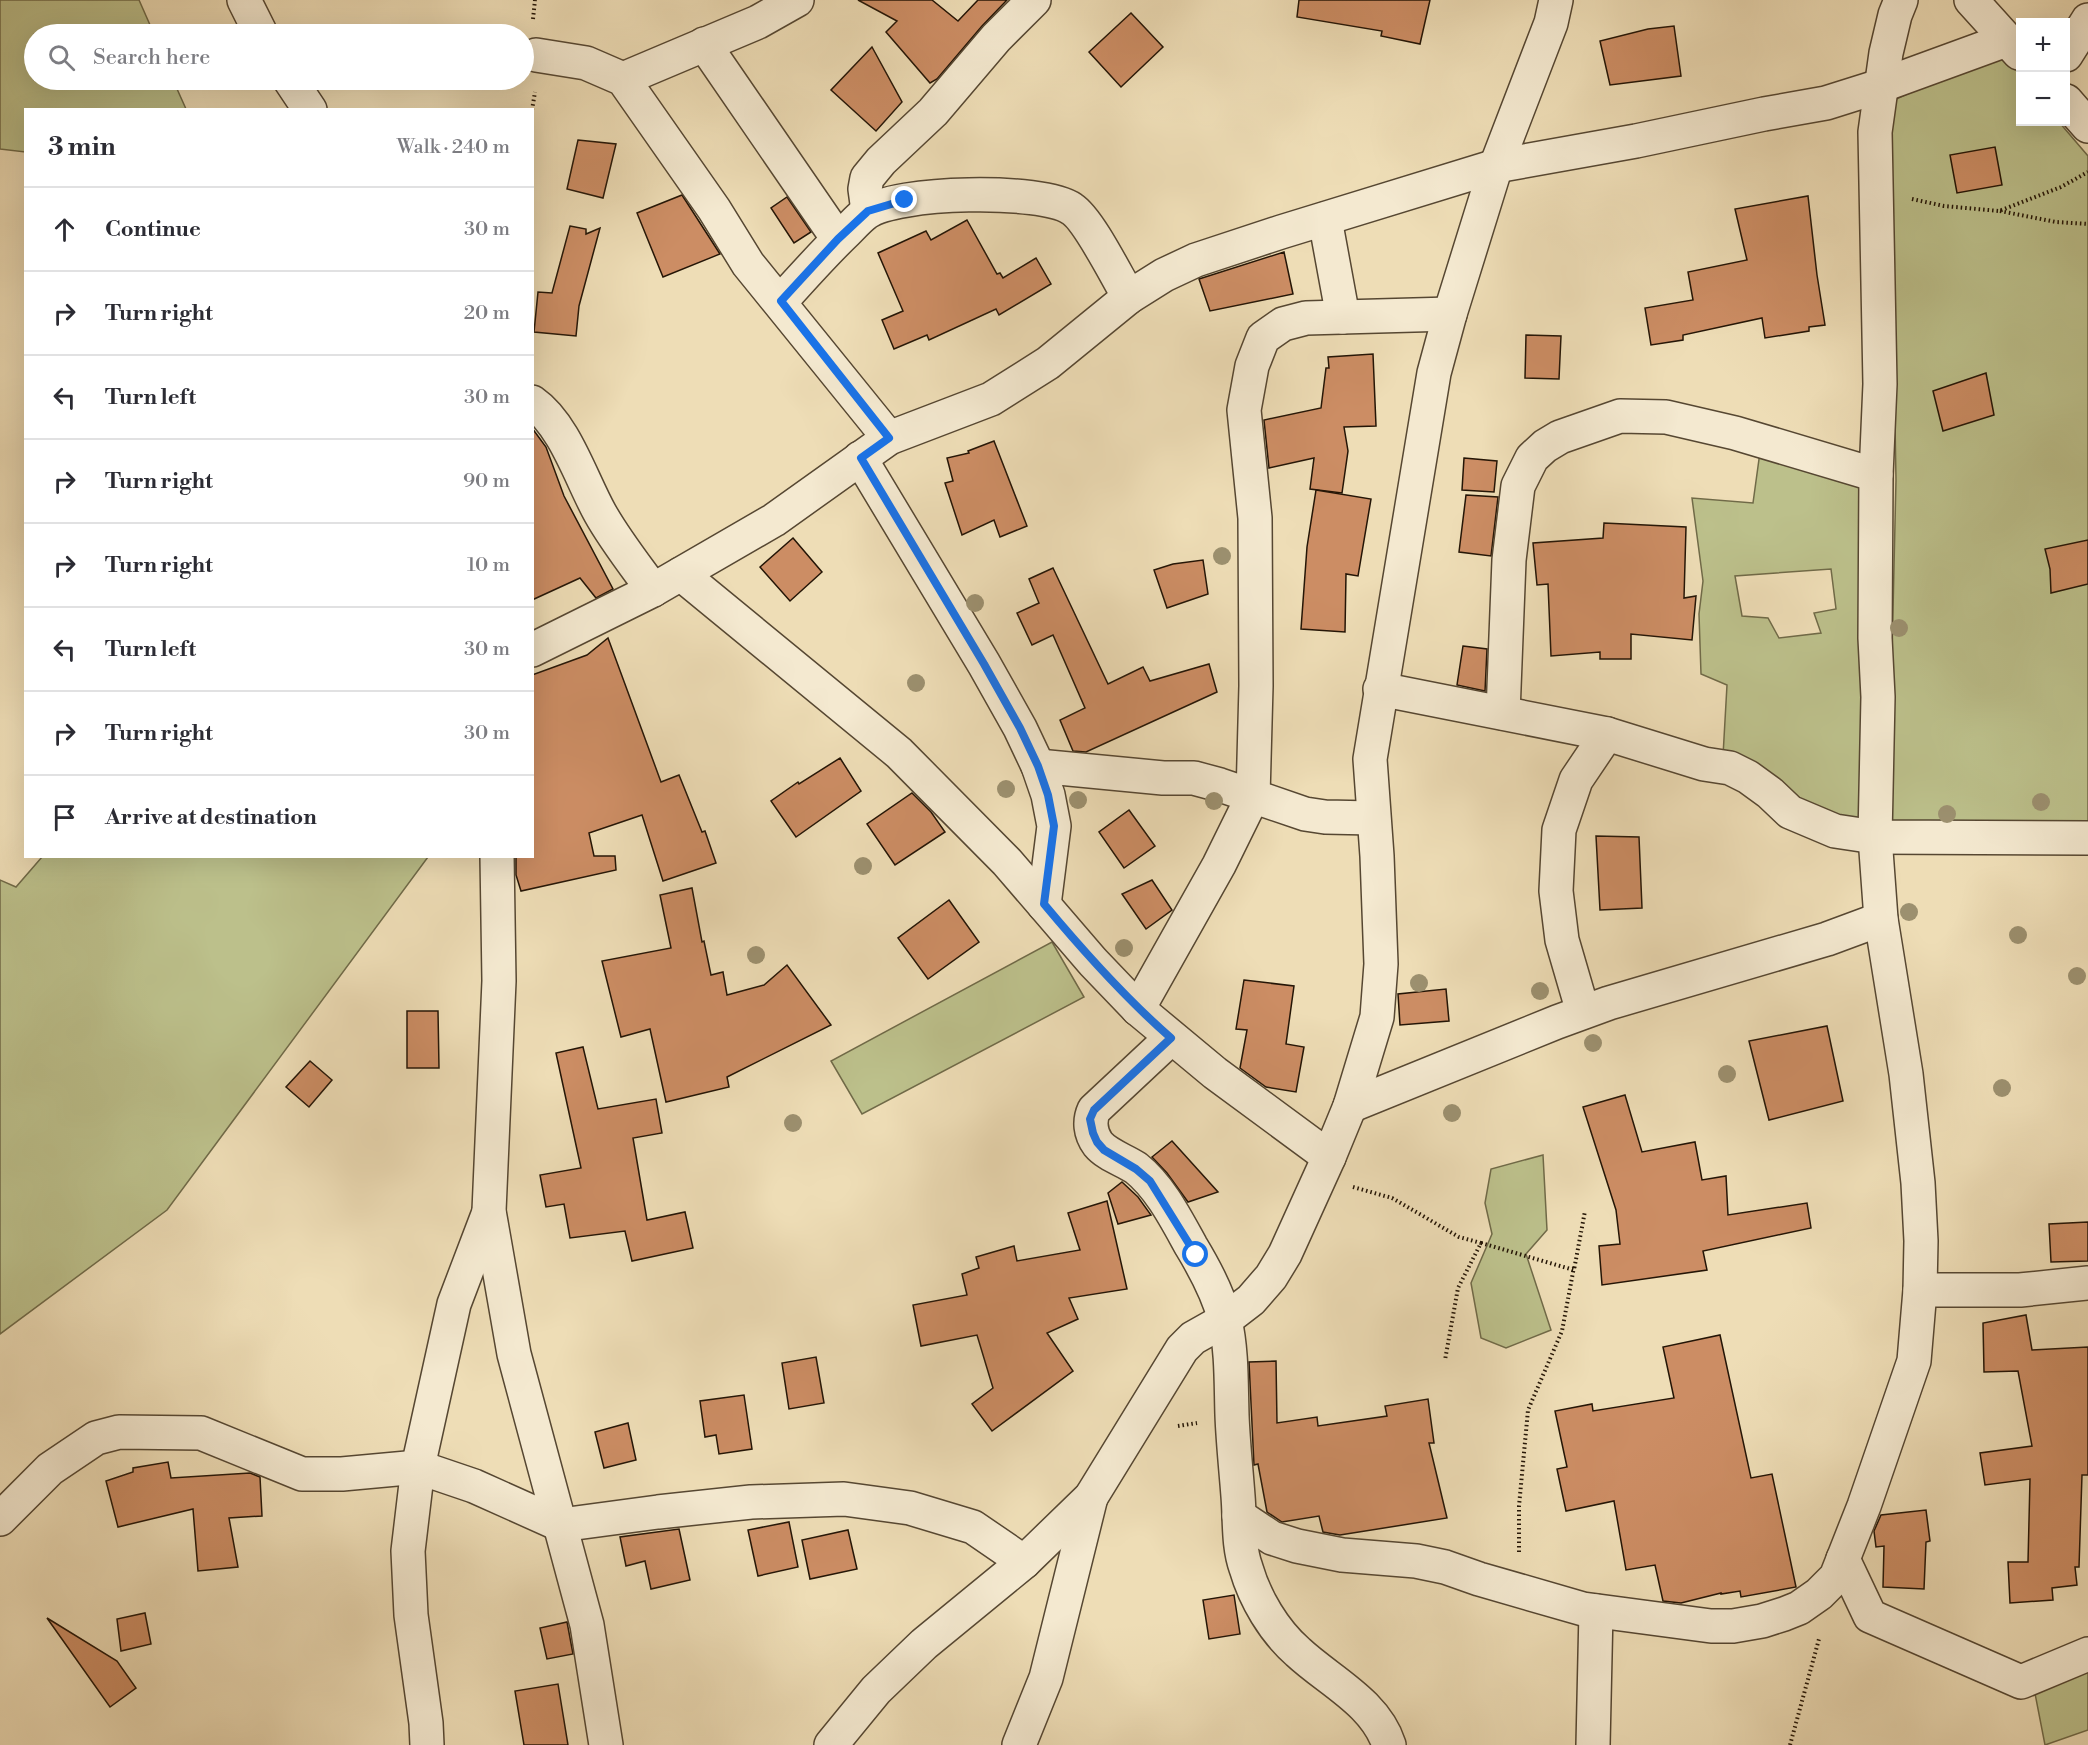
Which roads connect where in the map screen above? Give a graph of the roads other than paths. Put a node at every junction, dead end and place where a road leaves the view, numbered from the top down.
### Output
1 (244, 0) edge
2 (797, 0) edge
3 (1034, 0) edge
4 (1556, 0) edge
5 (1901, 0) edge
6 (1971, 0) edge
7 (2088, 20) edge
8 (256, 24) edge
9 (704, 44) junction
10 (2013, 47) edge
11 (2070, 49) edge
12 (536, 55) dead end
13 (622, 79) junction
14 (1880, 87) junction
15 (297, 90) edge
16 (2070, 106) edge
17 (309, 108) edge
18 (2088, 126) edge
19 (1496, 165) junction
20 (868, 211) junction
21 (1324, 219) junction
22 (838, 239) junction
23 (1129, 297) junction
24 (781, 301) junction
25 (1450, 314) junction
26 (1344, 317) junction
27 (534, 404) edge
28 (889, 438) junction
29 (861, 458) junction
30 (1876, 475) junction
31 (667, 582) junction
32 (534, 649) edge
33 (1380, 688) junction
34 (1503, 713) junction
35 (1606, 734) junction
36 (1038, 766) junction
37 (1253, 796) junction
38 (1373, 818) junction
39 (1875, 837) junction
40 (2088, 838) edge
41 (497, 858) edge
42 (1044, 904) junction
43 (1881, 919) junction
44 (1138, 1009) junction
45 (1583, 1012) junction
46 (1171, 1038) junction
47 (1350, 1106) junction
48 (1325, 1167) junction
49 (489, 1211) junction
50 (2088, 1283) edge
51 (1920, 1290) junction
52 (1225, 1320) junction
53 (418, 1467) junction
54 (1090, 1497) junction
55 (1239, 1516) junction
56 (0, 1519) edge
57 (561, 1525) junction
58 (1843, 1559) junction
59 (1024, 1562) junction
60 (1596, 1611) junction
61 (2088, 1654) edge
62 (427, 1745) edge
63 (606, 1745) edge
64 (831, 1745) edge
65 (1018, 1745) edge
66 (1389, 1745) edge
67 (1593, 1745) edge

1 - 8 street
2 - 9 street
3 - 20 street
4 - 19 street
5 - 14 street
6 - 10 street
7 - 11 street
9 - 13 street
9 - 22 street
10 - 14 street
12 - 13 street
13 - 24 street
14 - 19 street
14 - 30 street
15 - 17 street
16 - 18 street
19 - 21 street
19 - 25 street
20 - 22 street
20 - 23 street
21 - 23 street
21 - 26 street
22 - 24 street
23 - 28 street
24 - 28 street
25 - 26 street
25 - 33 street
26 - 37 street
27 - 31 street
28 - 29 street
29 - 31 street
29 - 36 street
30 - 34 street
30 - 39 street
31 - 32 street
31 - 42 street
33 - 34 street
33 - 38 street
34 - 35 street
35 - 39 street
35 - 45 street
36 - 37 street
36 - 42 street
37 - 38 street
37 - 44 street
38 - 47 street
39 - 40 street
39 - 43 street
41 - 49 street
42 - 44 street
43 - 45 street
43 - 51 street
44 - 46 street
45 - 47 street
46 - 48 street
46 - 52 street
47 - 48 street
48 - 52 street
49 - 53 street
49 - 57 street
50 - 51 street
51 - 58 street
52 - 54 street
52 - 55 street
53 - 56 street
53 - 57 street
53 - 62 street
54 - 59 street
54 - 65 street
55 - 60 street
55 - 66 street
57 - 59 street
57 - 63 street
58 - 60 street
58 - 61 street
59 - 64 street
60 - 67 street

